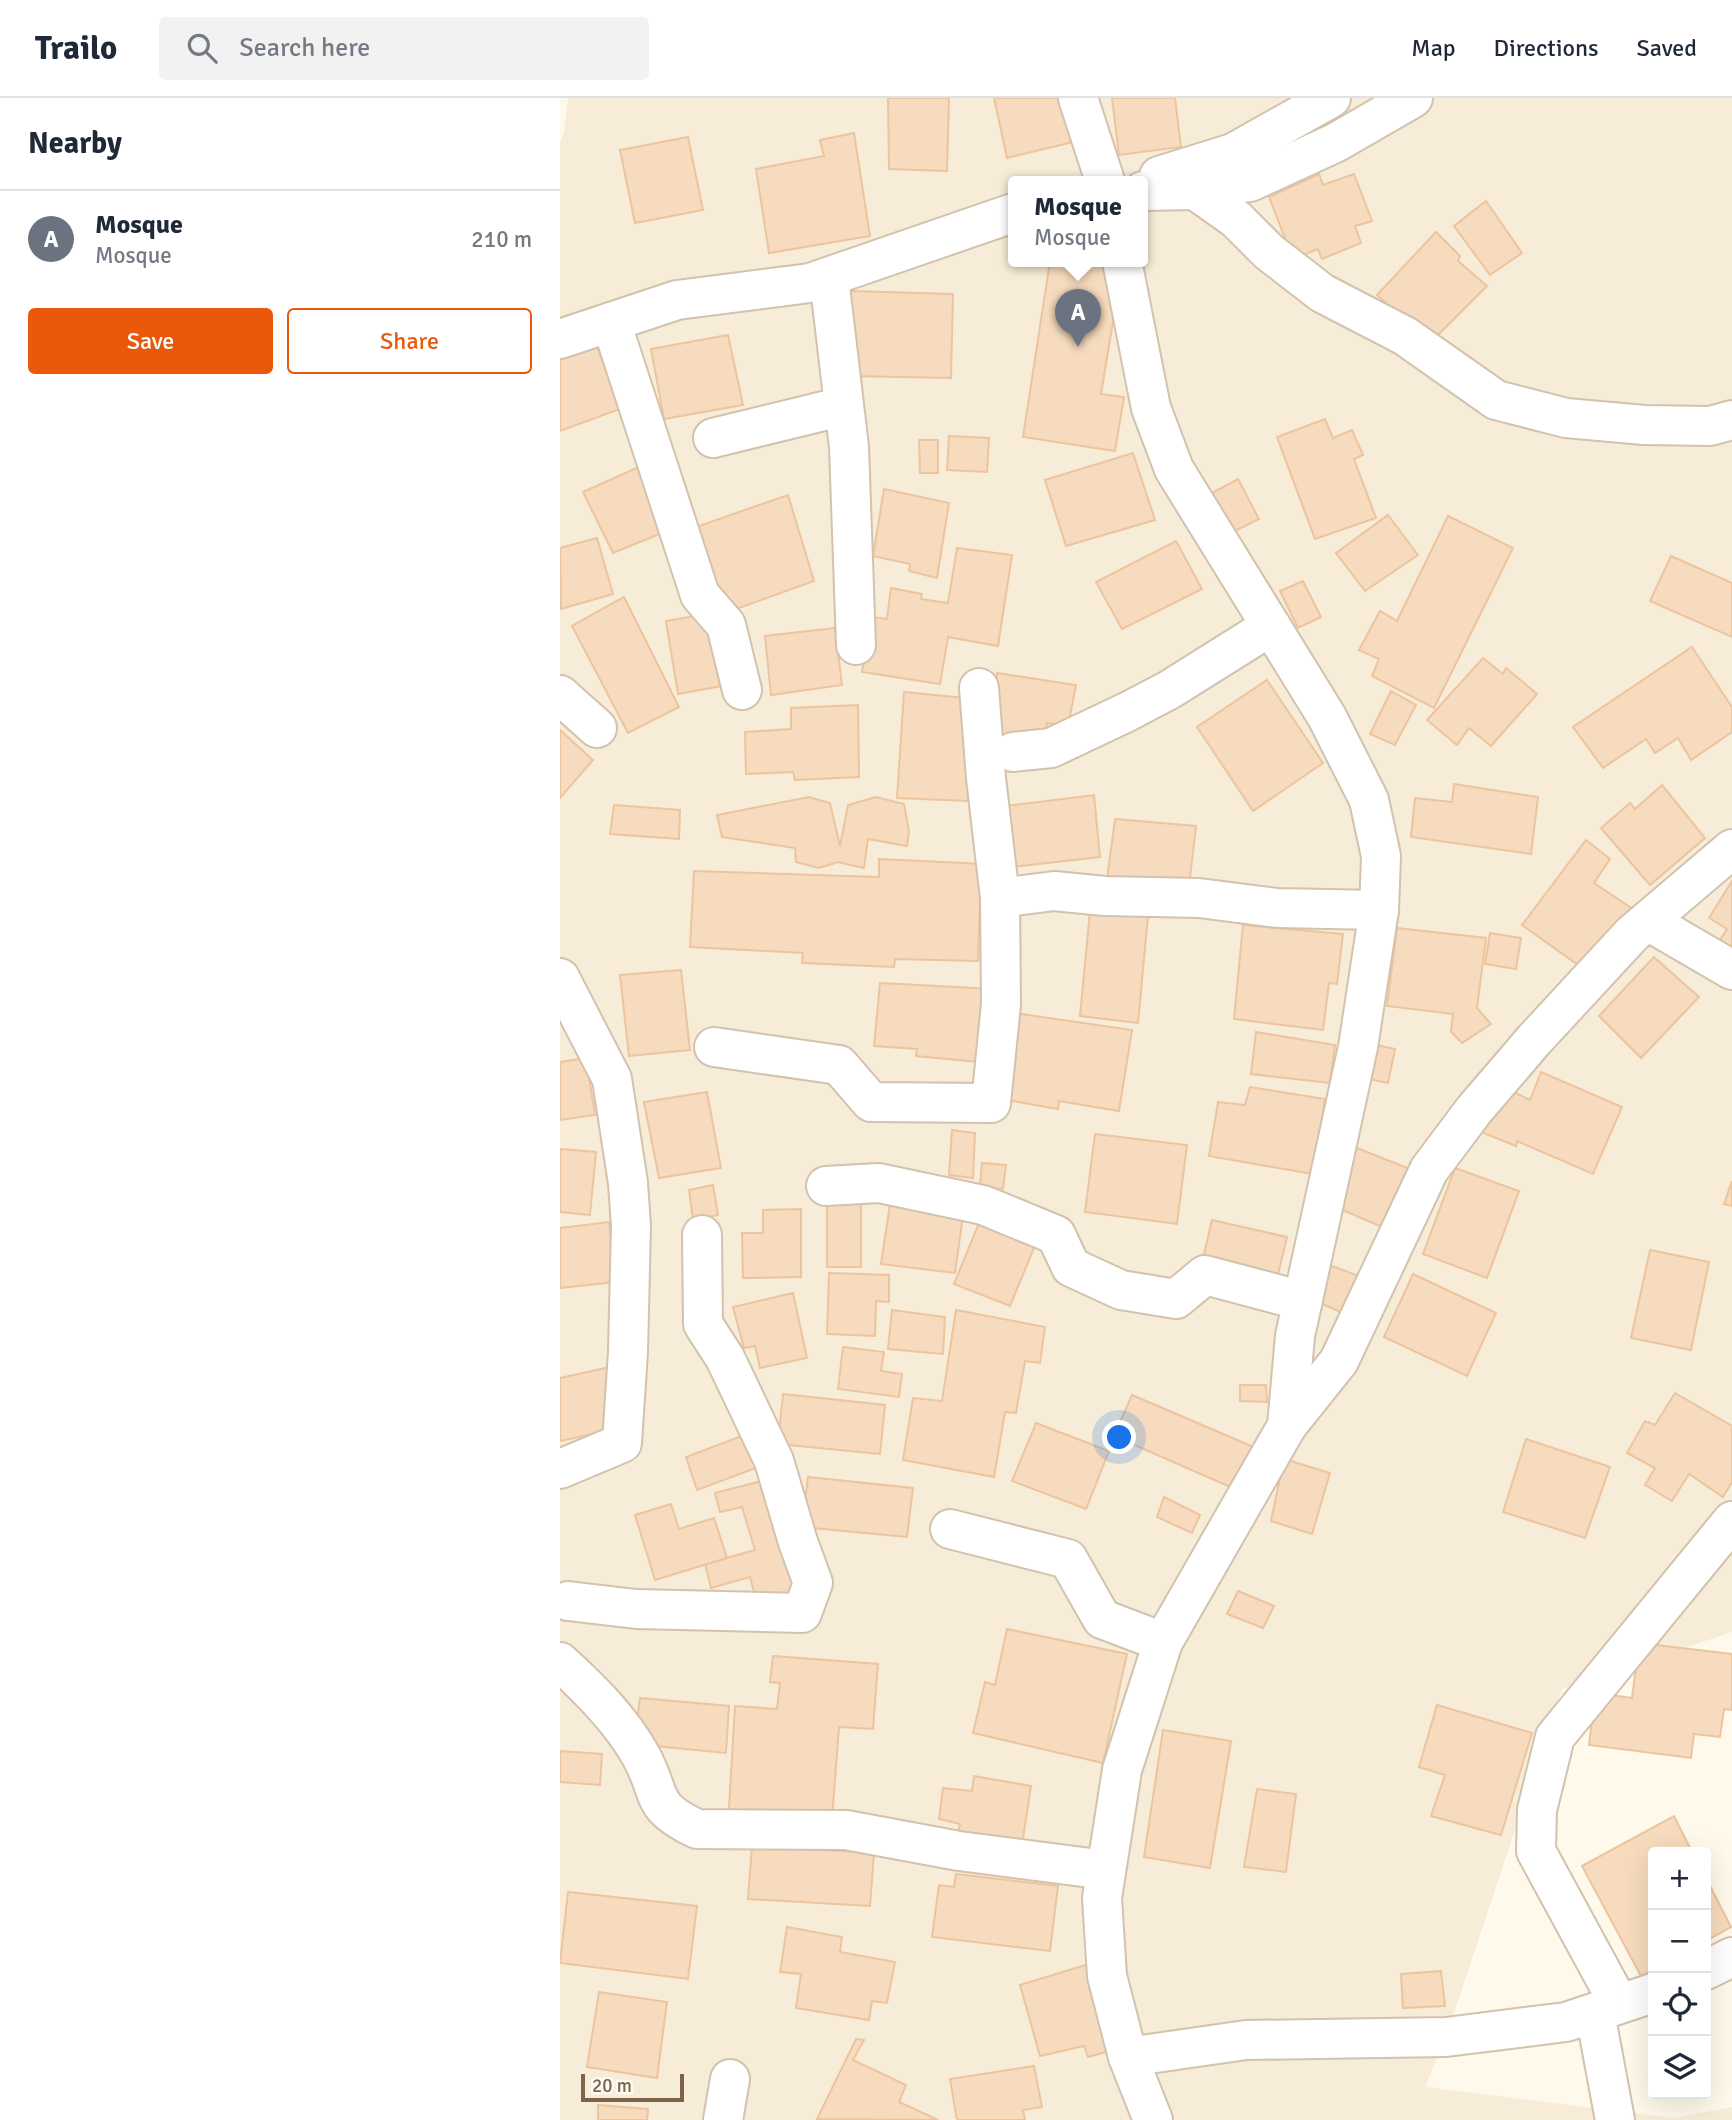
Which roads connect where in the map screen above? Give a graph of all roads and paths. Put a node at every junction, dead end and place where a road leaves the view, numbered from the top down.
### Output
1 (1078, 98) edge
2 (1331, 98) edge
3 (1413, 98) edge
4 (1374, 108) edge
5 (1103, 176) edge
6 (1148, 179) edge
7 (1195, 190) junction
8 (1148, 191) edge
9 (1008, 215) edge
10 (1123, 267) edge
11 (829, 278) junction
12 (611, 322) junction
13 (560, 339) edge
14 (844, 406) junction
15 (1732, 420) edge
16 (713, 438) dead end
17 (1271, 626) junction
18 (856, 645) dead end
19 (979, 688) dead end
20 (742, 690) dead end
21 (560, 695) edge
22 (597, 728) dead end
23 (1013, 752) dead end
24 (1732, 849) edge
25 (999, 898) junction
26 (1379, 910) junction
27 (1648, 921) junction
28 (1732, 970) edge
29 (560, 978) edge
30 (713, 1047) dead end
31 (826, 1186) dead end
32 (702, 1235) dead end
33 (1303, 1301) junction
34 (1287, 1426) junction
35 (560, 1469) edge
36 (1732, 1521) edge
37 (950, 1529) dead end
38 (563, 1599) edge
39 (1163, 1642) junction
40 (560, 1662) edge
41 (1106, 1870) junction
42 (1732, 1957) edge
43 (1711, 1968) edge
44 (1622, 2003) edge
45 (1128, 2057) junction
46 (730, 2079) dead end
47 (723, 2120) edge
48 (1153, 2120) edge
49 (1615, 2120) edge

1 - 5 street
2 - 6 street
3 - 4 street
4 - 7 street
7 - 8 street
7 - 15 street
9 - 11 street
10 - 17 street
11 - 12 street
11 - 14 street
12 - 13 street
12 - 20 street
14 - 16 street
14 - 18 street
17 - 23 street
17 - 26 street
19 - 25 street
21 - 22 street
24 - 27 street
25 - 26 street
25 - 30 street
26 - 33 street
27 - 28 street
27 - 34 street
29 - 35 street
31 - 33 street
32 - 38 street
33 - 34 street
34 - 39 street
36 - 44 street
37 - 39 street
39 - 41 street
40 - 41 street
41 - 45 street
42 - 43 street
44 - 45 street
44 - 49 street
45 - 48 street
46 - 47 street

